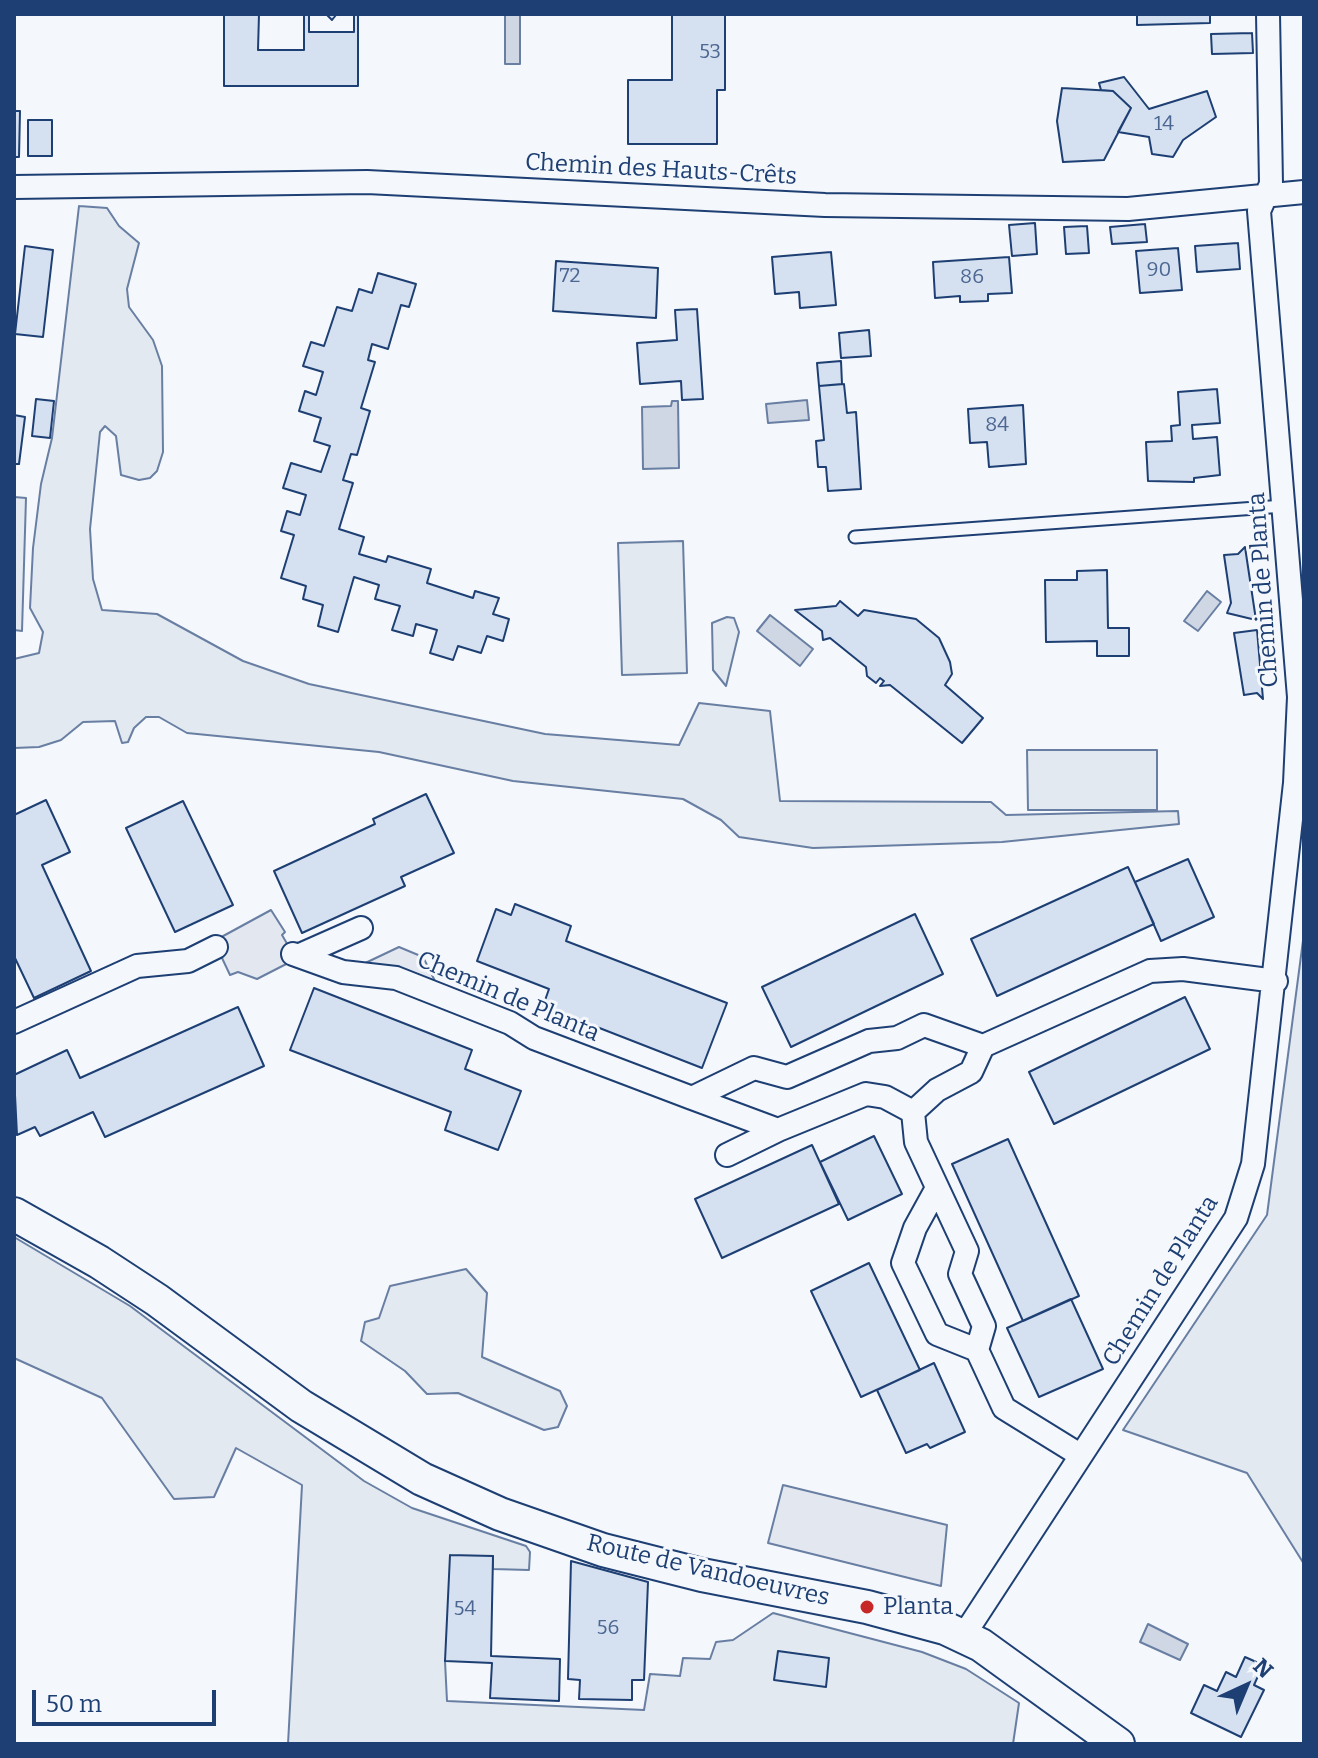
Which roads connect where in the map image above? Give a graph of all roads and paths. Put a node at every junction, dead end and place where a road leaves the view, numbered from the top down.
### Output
1 (1268, 14) edge
2 (14, 187) edge
3 (1304, 192) edge
4 (1266, 196) junction
5 (1284, 506) junction
6 (855, 537) dead end
7 (1301, 697) edge
8 (361, 928) dead end
9 (216, 947) dead end
10 (1276, 981) junction
11 (14, 1022) edge
12 (983, 1046) junction
13 (692, 1098) junction
14 (913, 1112) junction
15 (778, 1130) junction
16 (727, 1155) dead end
17 (937, 1188) junction
18 (14, 1214) edge
19 (977, 1350) junction
20 (1080, 1455) junction
21 (964, 1635) junction
22 (1118, 1744) edge

1 - 4 street, Chemin de Planta
2 - 4 street, Chemin des Hauts-Crêts
3 - 4 street, Chemin des Hauts-Crêts
4 - 5 street, Chemin de Planta
5 - 6 lane
5 - 7 street, Chemin de Planta
7 - 10 street, Chemin de Planta
8 - 13 street, Chemin de Planta
9 - 11 street
10 - 12 street
10 - 20 street, Chemin de Planta
12 - 13 street
12 - 14 street
13 - 15 street, Chemin de Planta
14 - 15 street
14 - 17 street
15 - 16 street
17 - 19 street
17 - 19 street
18 - 21 main road, Route de Vandoeuvres
19 - 20 street
20 - 21 street, Chemin de Planta
21 - 22 main road, Route de Vandoeuvres

